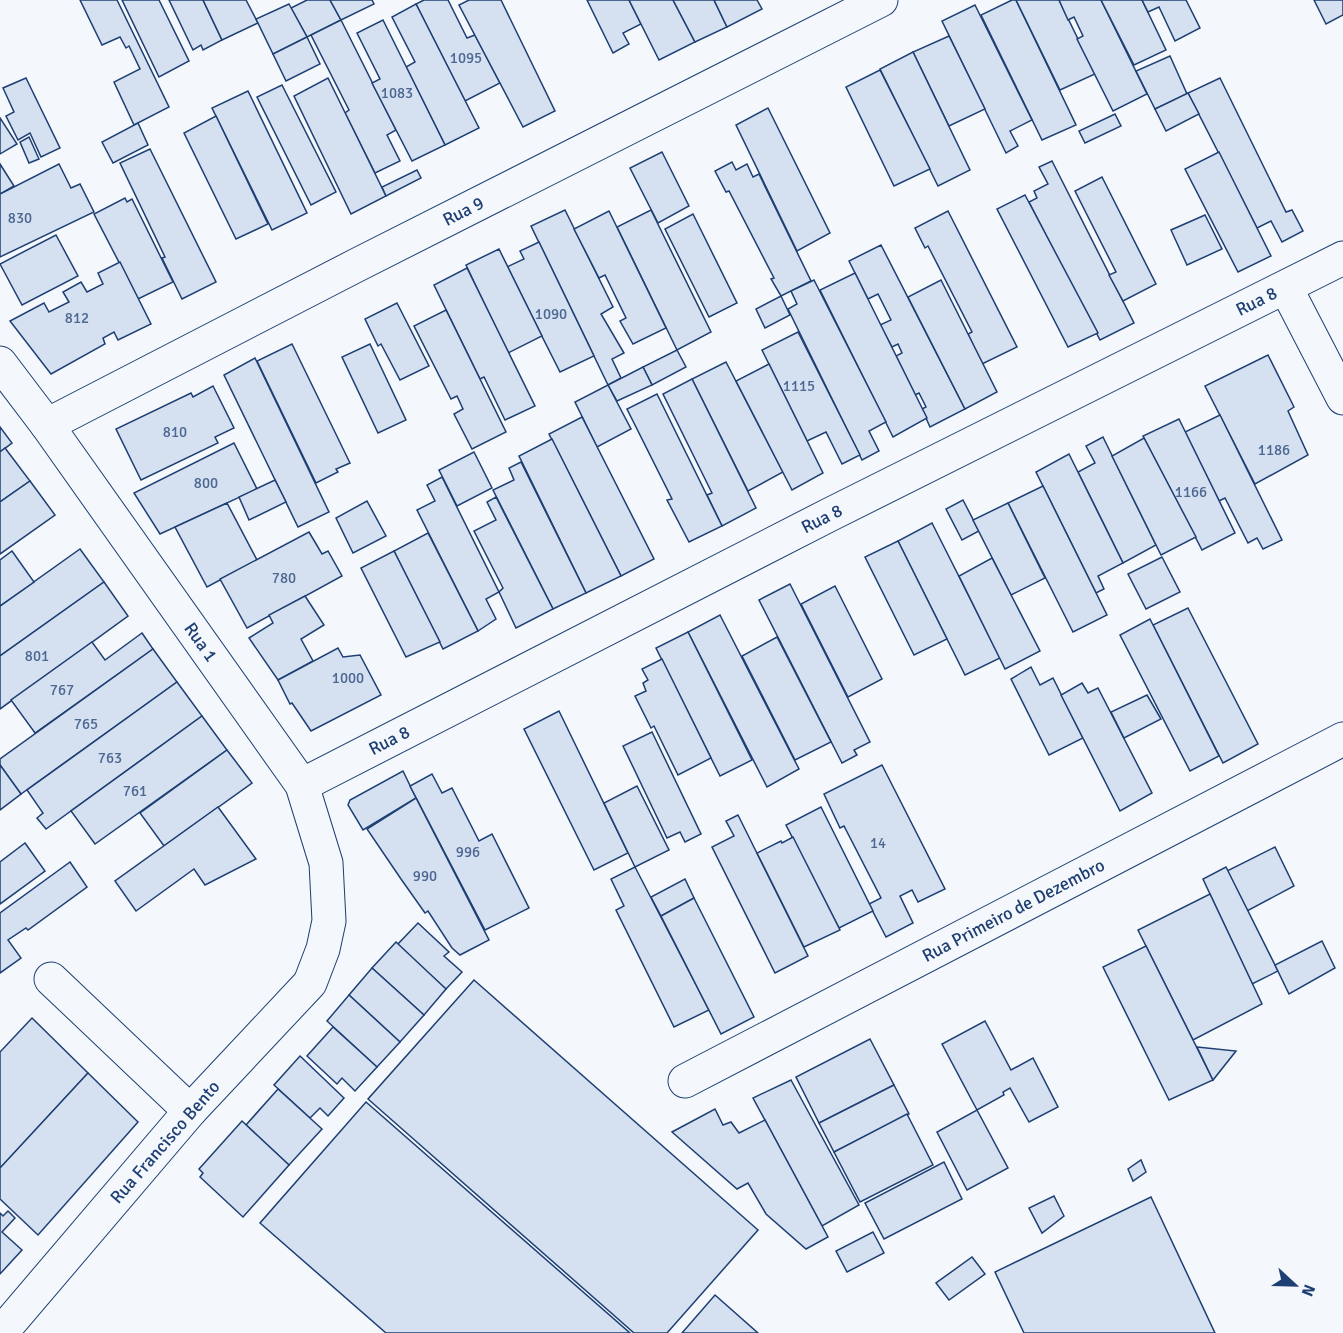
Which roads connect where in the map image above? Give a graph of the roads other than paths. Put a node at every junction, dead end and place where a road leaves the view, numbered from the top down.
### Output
1 (881, 0) edge
2 (1343, 258) edge
3 (1286, 288) junction
4 (0, 363) edge
5 (1343, 398) edge
6 (47, 425) junction
7 (1343, 739) edge
8 (302, 784) junction
9 (323, 949) joint
10 (51, 980) dead end
11 (685, 1081) dead end
12 (190, 1111) junction
13 (1, 1333) edge

1 - 6 street, Rua 9
2 - 3 street, Rua 8
3 - 5 street
3 - 8 street, Rua 8
4 - 6 street, Rua 1
6 - 8 street, Rua 1
7 - 11 street, Rua Primeiro de Dezembro
8 - 9 street, Rua 1
9 - 12 street, Rua Francisco Bento
10 - 12 street
12 - 13 street, Rua Francisco Bento

